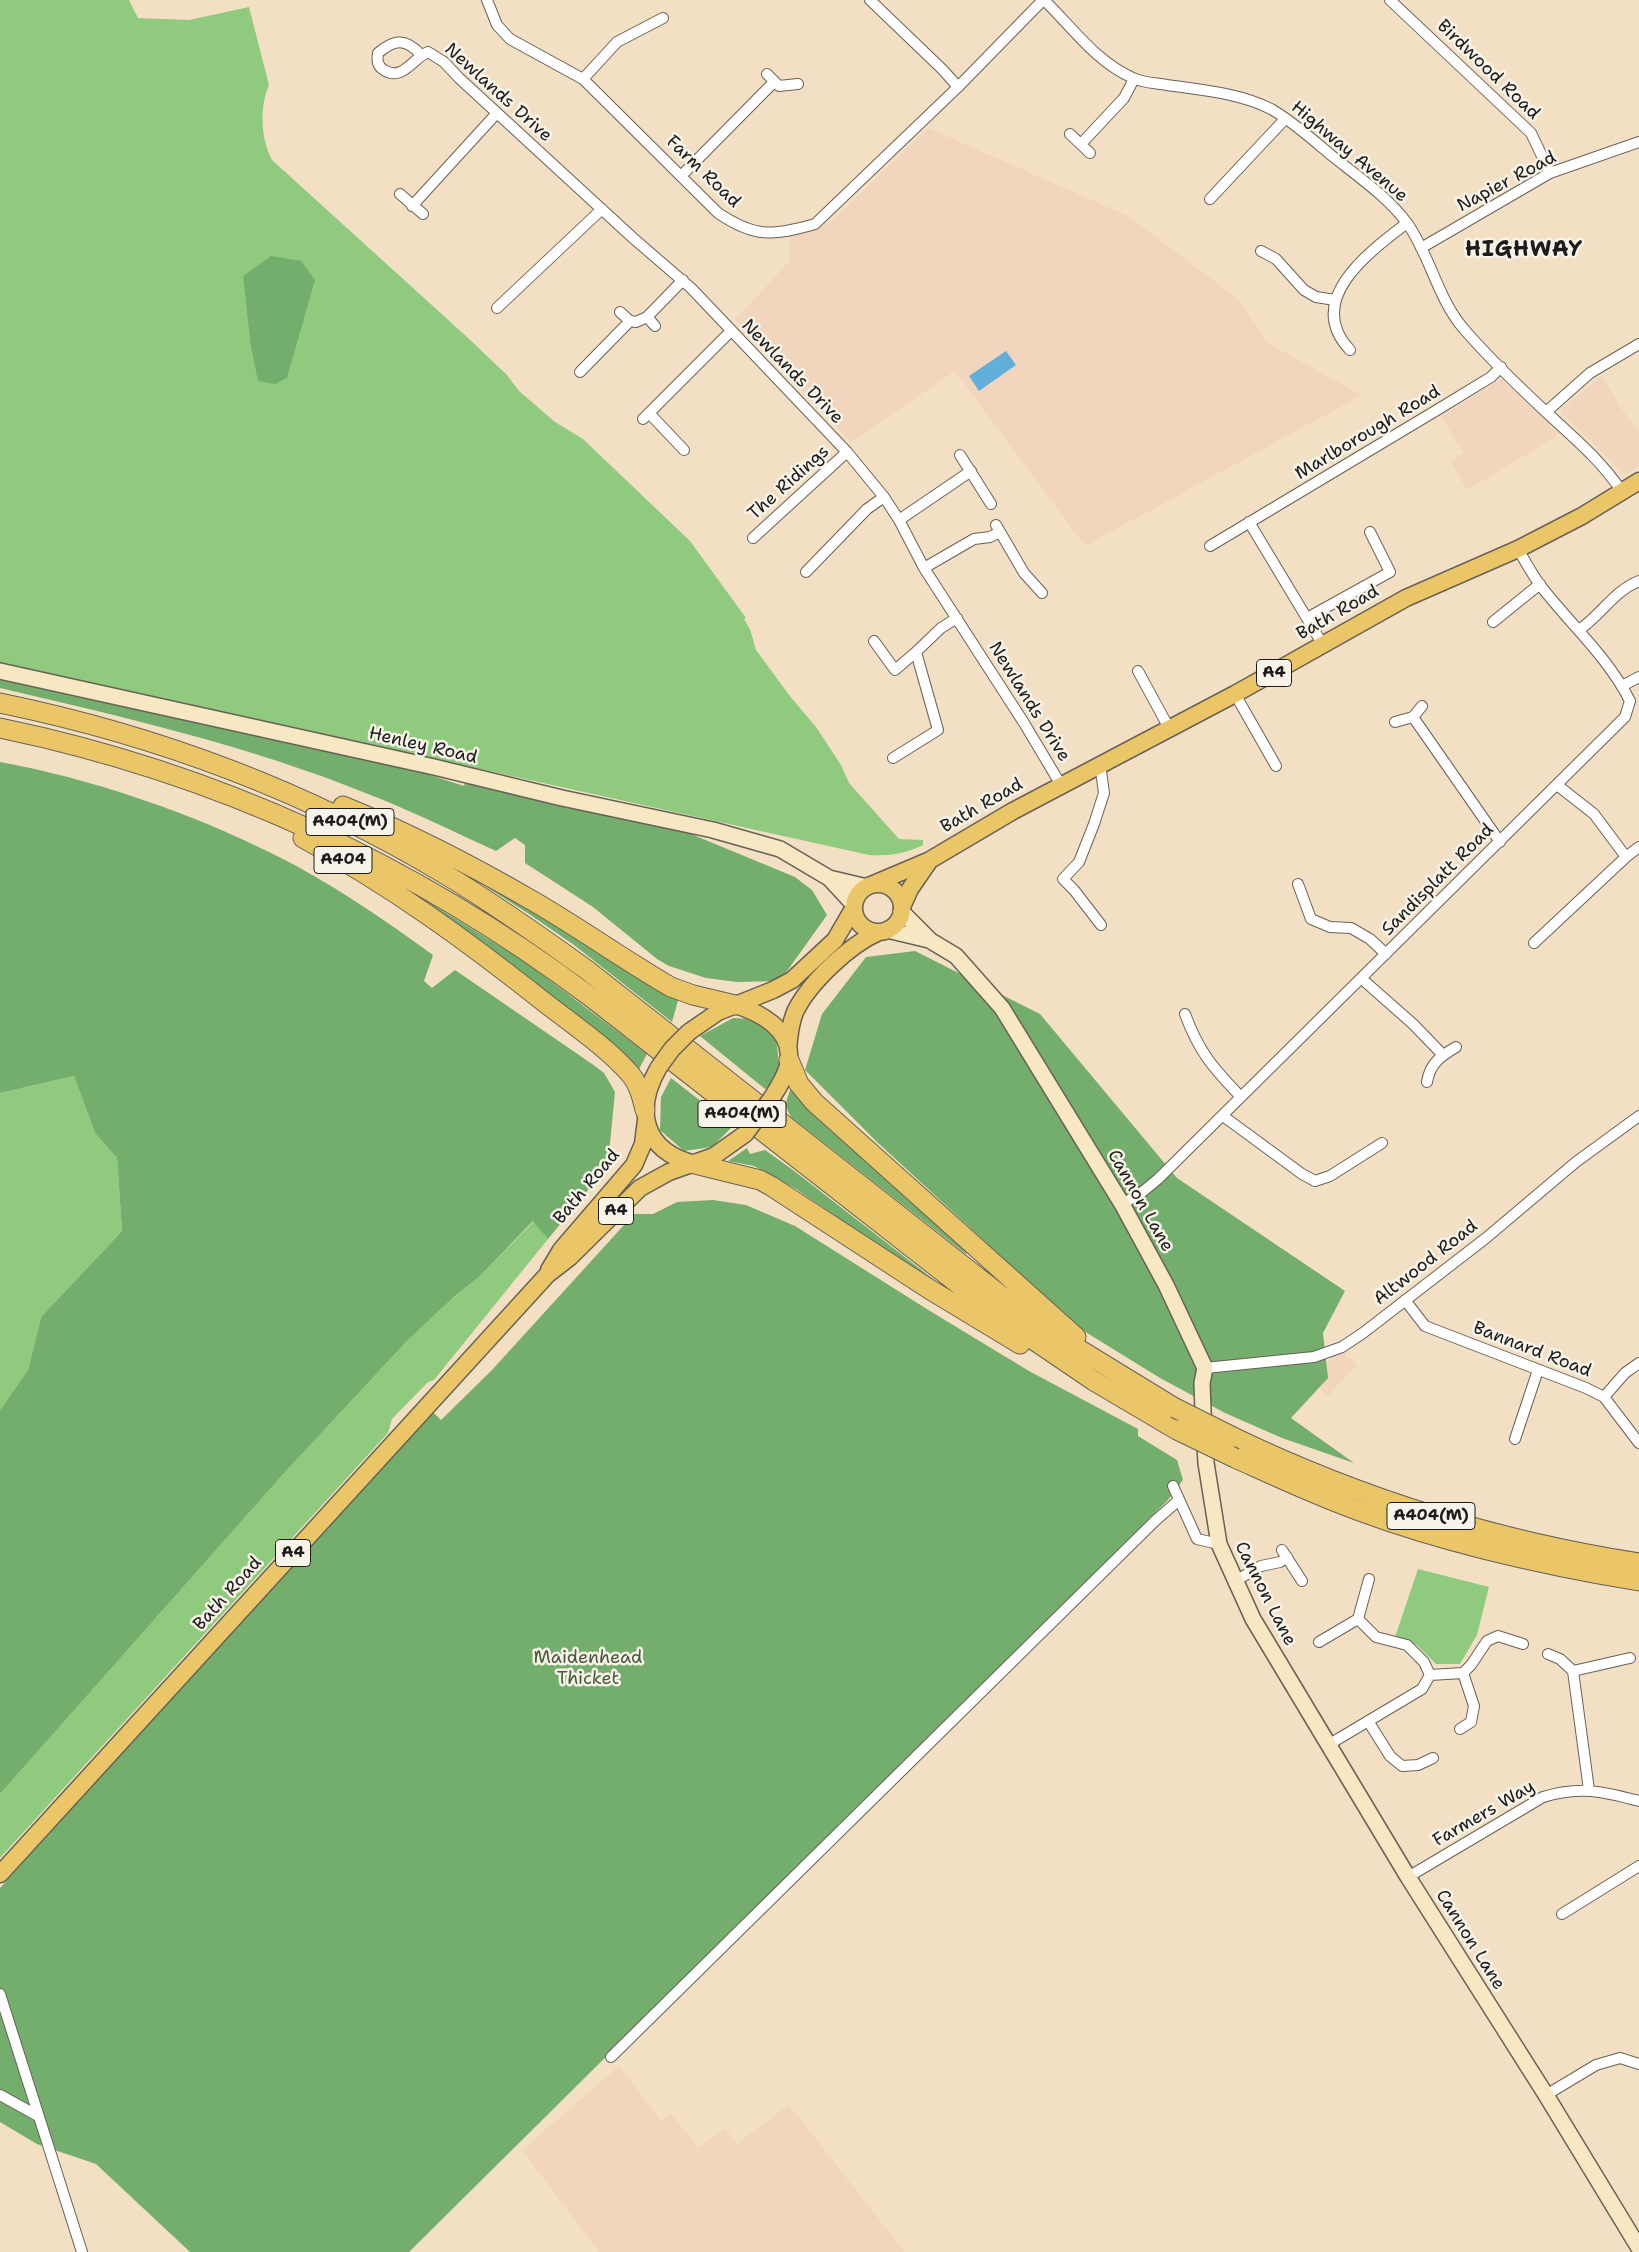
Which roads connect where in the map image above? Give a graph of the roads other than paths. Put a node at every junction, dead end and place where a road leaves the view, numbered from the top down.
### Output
1 (487, 0) edge
2 (870, 0) edge
3 (1044, 0) edge
4 (1390, 0) edge
5 (663, 18) dead end
6 (421, 55) dead end
7 (584, 79) junction
8 (1134, 79) junction
9 (798, 84) dead end
10 (958, 87) junction
11 (497, 113) junction
12 (1285, 119) junction
13 (1070, 134) dead end
14 (1639, 142) edge
15 (1081, 144) junction
16 (1090, 153) dead end
17 (1550, 172) junction
18 (682, 175) junction
19 (400, 194) dead end
20 (1210, 199) dead end
21 (412, 206) junction
22 (602, 209) junction
23 (423, 214) dead end
24 (1407, 223) junction
25 (1422, 248) junction
26 (1261, 251) dead end
27 (683, 280) junction
28 (1335, 300) junction
29 (497, 308) dead end
30 (620, 312) dead end
31 (647, 317) junction
32 (630, 320) junction
33 (655, 326) dead end
34 (731, 331) junction
35 (1639, 344) edge
36 (1350, 350) dead end
37 (1500, 367) junction
38 (580, 373) dead end
39 (1546, 412) junction
40 (684, 450) dead end
41 (847, 452) junction
42 (960, 455) dead end
43 (971, 471) junction
44 (1639, 481) edge
45 (1622, 492) junction
46 (884, 497) junction
47 (991, 504) dead end
48 (899, 520) junction
49 (1249, 522) junction
50 (1370, 532) dead end
51 (753, 538) dead end
52 (1210, 546) dead end
53 (1518, 549) junction
54 (924, 568) junction
55 (806, 572) dead end
56 (1639, 581) edge
57 (1540, 584) junction
58 (1042, 593) dead end
59 (957, 618) junction
60 (1308, 618) junction
61 (1493, 622) dead end
62 (1579, 630) junction
63 (874, 641) dead end
64 (1323, 645) junction
65 (916, 652) junction
66 (0, 671) edge
67 (1138, 671) dead end
68 (1639, 677) edge
69 (1622, 686) junction
70 (1236, 694) junction
71 (1634, 702) edge
72 (0, 703) edge
73 (1422, 706) dead end
74 (1413, 717) junction
75 (1395, 722) dead end
76 (0, 728) edge
77 (1169, 728) junction
78 (893, 758) dead end
79 (1100, 764) junction
80 (1276, 766) dead end
81 (253, 778) junction
82 (1556, 784) junction
83 (1061, 785) junction
84 (209, 787) junction
85 (1500, 842) junction
86 (1639, 847) edge
87 (1626, 857) junction
88 (930, 860) junction
89 (829, 878) junction
90 (1298, 884) dead end
91 (869, 886) junction
92 (854, 907) junction
93 (902, 909) junction
94 (1101, 926) dead end
95 (883, 931) junction
96 (931, 941) junction
97 (1534, 943) dead end
98 (1386, 954) junction
99 (1362, 979) junction
100 (735, 1005) junction
101 (1185, 1014) dead end
102 (1456, 1047) dead end
103 (788, 1055) junction
104 (1443, 1055) junction
105 (1427, 1082) dead end
106 (1241, 1097) junction
107 (646, 1115) junction
108 (1223, 1116) junction
109 (1639, 1116) edge
110 (1382, 1143) dead end
111 (695, 1164) junction
112 (1122, 1204) junction
113 (547, 1275) junction
114 (1405, 1300) junction
115 (1639, 1363) edge
116 (1109, 1368) junction
117 (1205, 1368) junction
118 (1538, 1370) junction
119 (1094, 1381) junction
120 (1604, 1397) junction
121 (1515, 1439) dead end
122 (1639, 1443) edge
123 (1173, 1486) dead end
124 (1179, 1500) junction
125 (1219, 1544) junction
126 (1639, 1563) edge
127 (1369, 1579) dead end
128 (1235, 1581) junction
129 (1302, 1581) dead end
130 (1639, 1581) edge
131 (1358, 1619) junction
132 (1319, 1642) dead end
133 (1523, 1644) dead end
134 (1548, 1654) dead end
135 (1630, 1658) dead end
136 (1573, 1671) junction
137 (1463, 1673) junction
138 (1430, 1674) junction
139 (1368, 1721) junction
140 (1460, 1730) dead end
141 (1328, 1745) junction
142 (1433, 1758) dead end
143 (1589, 1790) junction
144 (1639, 1801) edge
145 (1639, 1866) edge
146 (0, 1874) edge
147 (1408, 1878) junction
148 (1562, 1914) dead end
149 (0, 1994) edge
150 (611, 2057) dead end
151 (1639, 2064) edge
152 (0, 2095) edge
153 (1546, 2095) junction
154 (38, 2116) junction
155 (1639, 2248) edge
156 (82, 2252) edge

1 - 7 street, Farm Road
2 - 10 street
3 - 8 street, Highway Avenue
3 - 10 street, Farm Road
4 - 17 street, Birdwood Road
5 - 7 street
6 - 11 street, Newlands Drive
7 - 18 street, Farm Road
8 - 12 street, Highway Avenue
8 - 15 street
9 - 18 street
10 - 18 street, Farm Road
11 - 21 street
11 - 22 street, Newlands Drive
12 - 20 street
12 - 24 street, Highway Avenue
13 - 15 street
14 - 17 street, Napier Road
15 - 16 street
17 - 25 street, Napier Road
19 - 21 street
21 - 23 street
22 - 27 street, Newlands Drive
22 - 29 street
24 - 25 street, Highway Avenue
24 - 28 street
25 - 37 street, Highway Avenue
26 - 28 street
27 - 31 street
27 - 34 street, Newlands Drive
28 - 36 street
30 - 32 street
31 - 32 street
31 - 33 street
32 - 38 street
34 - 40 street
34 - 41 street, Newlands Drive
35 - 39 street
37 - 39 street, Highway Avenue
37 - 49 street, Marlborough Road
39 - 45 street, Highway Avenue
41 - 46 street, Newlands Drive
41 - 51 street, The Ridings
42 - 43 street
43 - 47 street
43 - 48 street
44 - 45 main road, Bath Road / A4
45 - 53 main road, Bath Road / A4
46 - 48 street, Newlands Drive
46 - 55 street
48 - 54 street, Newlands Drive
49 - 52 street, Marlborough Road
49 - 60 street
50 - 60 street
53 - 57 street, Sandisplatt Road
53 - 64 main road, Bath Road / A4
54 - 58 street
54 - 59 street, Newlands Drive
56 - 62 street
57 - 61 street
57 - 62 street, Sandisplatt Road
59 - 65 street
59 - 83 street, Newlands Drive
60 - 64 street
62 - 69 street, Sandisplatt Road
63 - 65 street
64 - 70 main road, Bath Road / A4
65 - 78 street
66 - 89 street, Henley Road
67 - 77 street
68 - 69 street
69 - 71 street, Sandisplatt Road
70 - 77 main road, Bath Road / A4
70 - 80 street
71 - 82 street, Sandisplatt Road
72 - 81 highway
73 - 74 street
74 - 75 street
74 - 85 street
76 - 84 highway, A404
77 - 79 main road, Bath Road / A4
79 - 83 main road, Bath Road / A4
79 - 94 street
81 - 100 highway
81 - 116 highway, A404(M)
82 - 85 street, Sandisplatt Road
82 - 87 street
83 - 88 main road, Bath Road / A4
84 - 107 highway, A404
84 - 119 highway, A404(M)
85 - 98 street, Sandisplatt Road
86 - 87 street
87 - 97 street
88 - 91 main road, Bath Road / A4
88 - 93 main road, Bath Road / A4
89 - 91 street, Henley Road
89 - 92 street, Henley Road
90 - 98 street
91 - 92 main road
91 - 93 main road
92 - 95 main road
92 - 100 main road
93 - 95 main road
93 - 96 street, Cannon Lane
95 - 96 street, Cannon Lane
95 - 103 main road
96 - 112 street, Cannon Lane
98 - 99 street, Sandisplatt Road
99 - 104 street
99 - 106 street, Sandisplatt Road
100 - 103 main road
100 - 107 main road, bridge
101 - 106 street
102 - 104 street
103 - 111 main road, bridge
103 - 116 highway, A404(M)
104 - 105 street
106 - 108 street, Sandisplatt Road
107 - 111 main road
107 - 113 main road, Bath Road / A4
108 - 110 street
108 - 112 street, Sandisplatt Road
109 - 114 street, Altwood Road
111 - 113 main road, Bath Road / A4
111 - 119 highway, A404(M)
112 - 117 street, Cannon Lane
113 - 146 main road, Bath Road / A4
114 - 117 street, Altwood Road
114 - 118 street, Bannard Road
115 - 120 street
116 - 126 highway, A404(M), bridge
117 - 125 street, Cannon Lane
118 - 120 street, Bannard Road
118 - 121 street
119 - 130 highway, A404(M), bridge
120 - 122 street, Bannard Road
123 - 124 street
124 - 125 street
124 - 150 street
125 - 128 street, Cannon Lane
127 - 131 street
128 - 129 street
128 - 141 street, Cannon Lane
131 - 132 street
131 - 138 street
133 - 137 street
134 - 136 street
135 - 136 street
136 - 143 street
137 - 138 street
137 - 140 street
138 - 139 street
139 - 141 street
139 - 142 street
141 - 147 street, Cannon Lane
143 - 144 street, Farmers Way
143 - 147 street, Farmers Way
145 - 148 street
147 - 153 street, Cannon Lane
149 - 154 street
151 - 153 street
152 - 154 street
153 - 155 street, Cannon Lane
154 - 156 street

